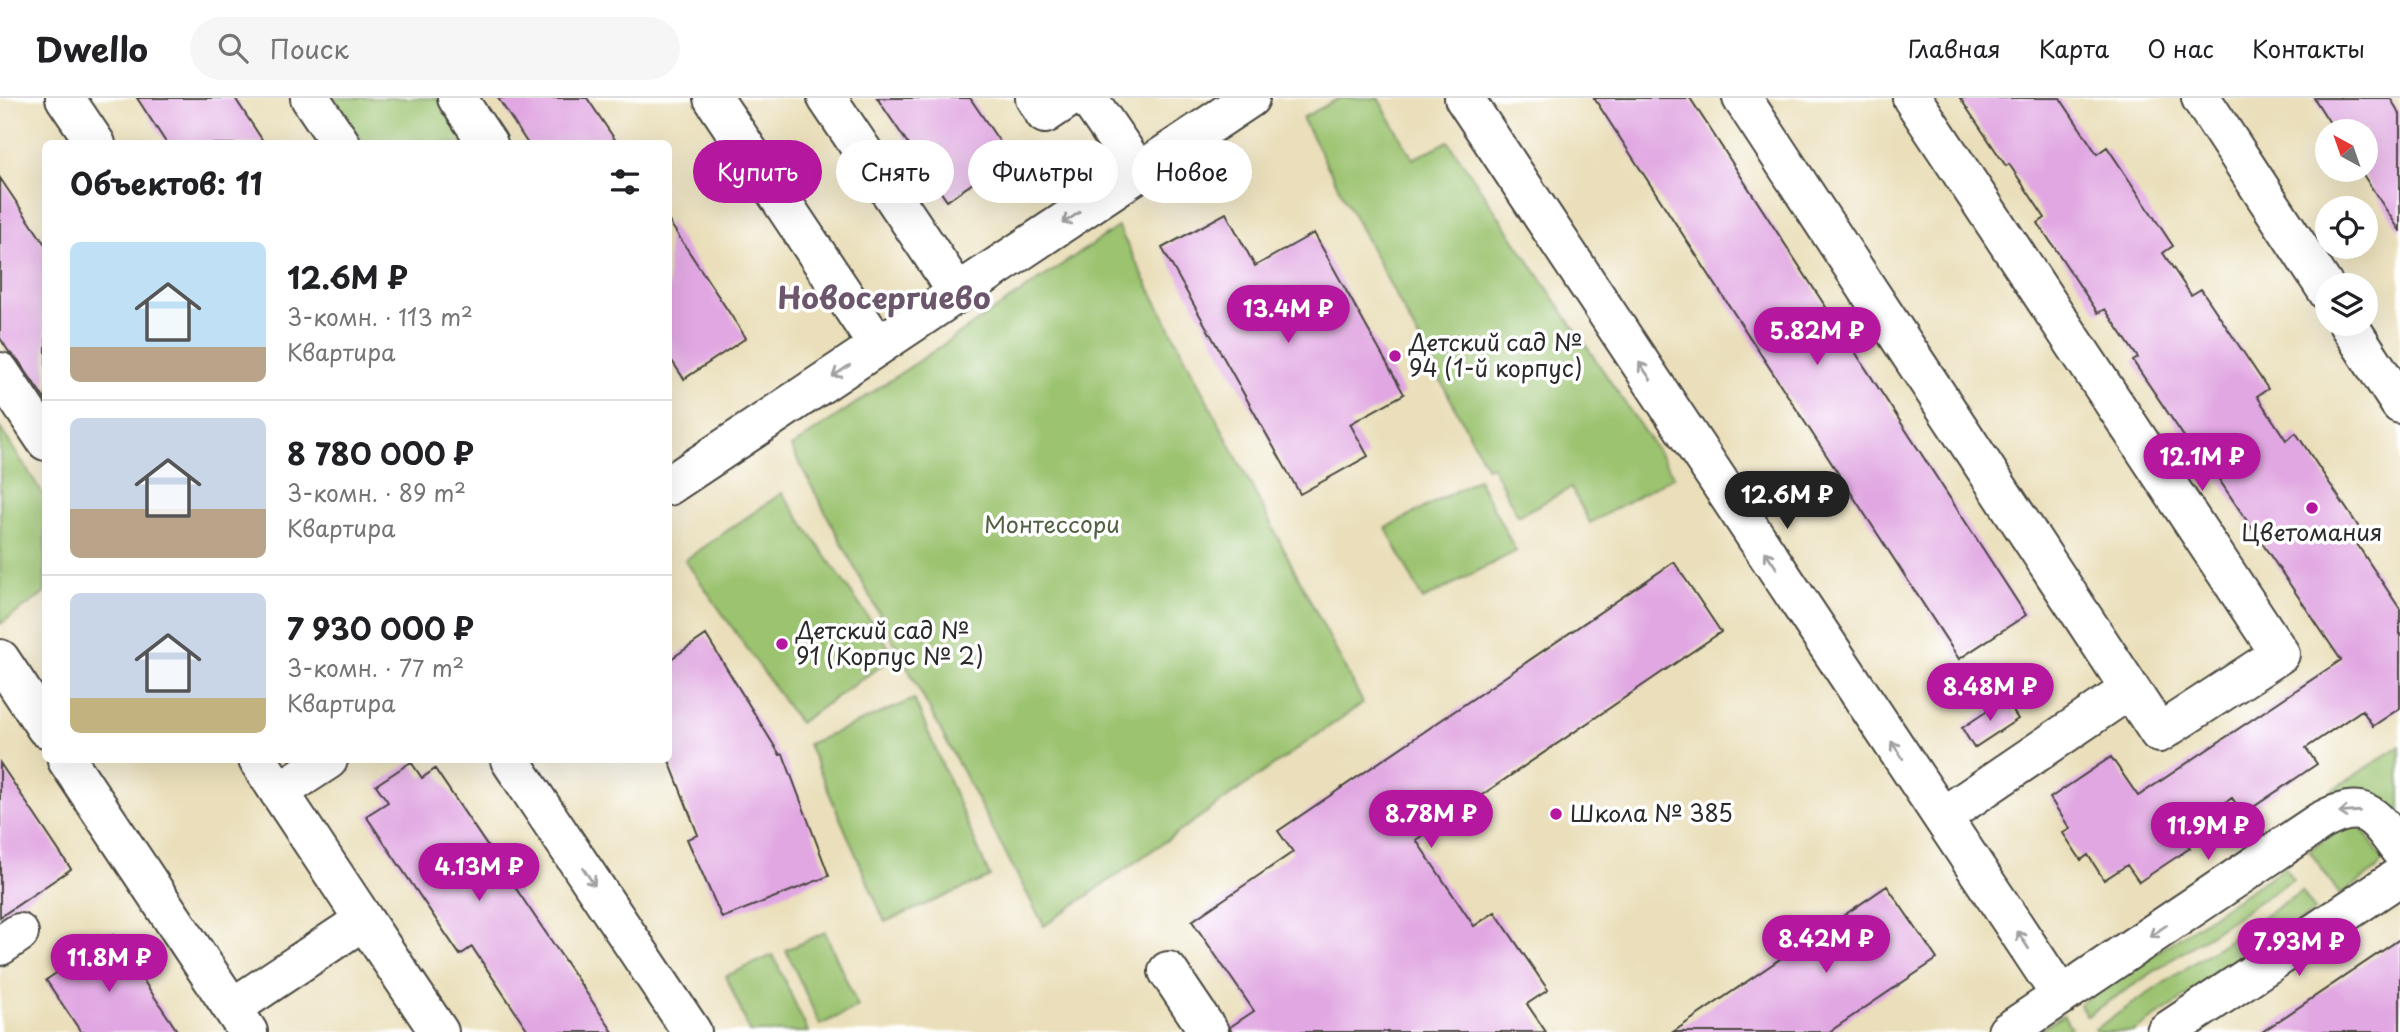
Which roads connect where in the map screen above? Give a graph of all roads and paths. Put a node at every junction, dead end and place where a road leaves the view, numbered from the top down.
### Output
1 (65, 98) edge
2 (310, 98) edge
3 (457, 98) edge
4 (713, 98) edge
5 (827, 98) edge
6 (1035, 98) edge
7 (1069, 98) edge
8 (1088, 98) edge
9 (1250, 98) edge
10 (1464, 98) edge
11 (1742, 98) edge
12 (1912, 98) edge
13 (2201, 98) edge
14 (93, 140) edge
15 (338, 140) edge
16 (485, 140) edge
17 (1187, 140) edge
18 (1132, 162) edge
19 (1132, 177) edge
20 (2316, 273) edge
21 (958, 293) junction
22 (2357, 336) edge
23 (878, 346) junction
24 (0, 372) edge
25 (2395, 384) edge
26 (42, 434) edge
27 (672, 483) edge
28 (0, 659) edge
29 (2129, 690) junction
30 (42, 721) edge
31 (69, 763) edge
32 (260, 763) edge
33 (323, 763) edge
34 (512, 763) edge
35 (279, 792) junction
36 (1942, 817) junction
37 (2400, 850) edge
38 (2400, 876) edge
39 (364, 920) junction
40 (1168, 971) dead end
41 (2061, 996) junction
42 (240, 1020) edge
43 (439, 1032) edge
44 (692, 1032) edge
45 (1209, 1032) edge
46 (2007, 1032) edge
47 (2166, 1032) edge

1 - 14 street
2 - 15 street
3 - 16 street
4 - 23 street
5 - 21 street
6 - 7 street
8 - 18 street
9 - 17 street
36 -> 10 street
11 - 29 street
12 - 29 street
13 - 20 street
19 -> 21 street
21 - 23 street
22 - 25 street
23 -> 27 street
24 - 26 street
28 - 30 street
29 - 36 street
31 - 42 street
32 - 35 street
33 - 35 street
34 -> 44 street
35 - 39 street
41 -> 36 street
37 -> 41 street
38 - 47 street
39 - 42 street
39 - 43 street
40 - 45 street
41 - 46 street

